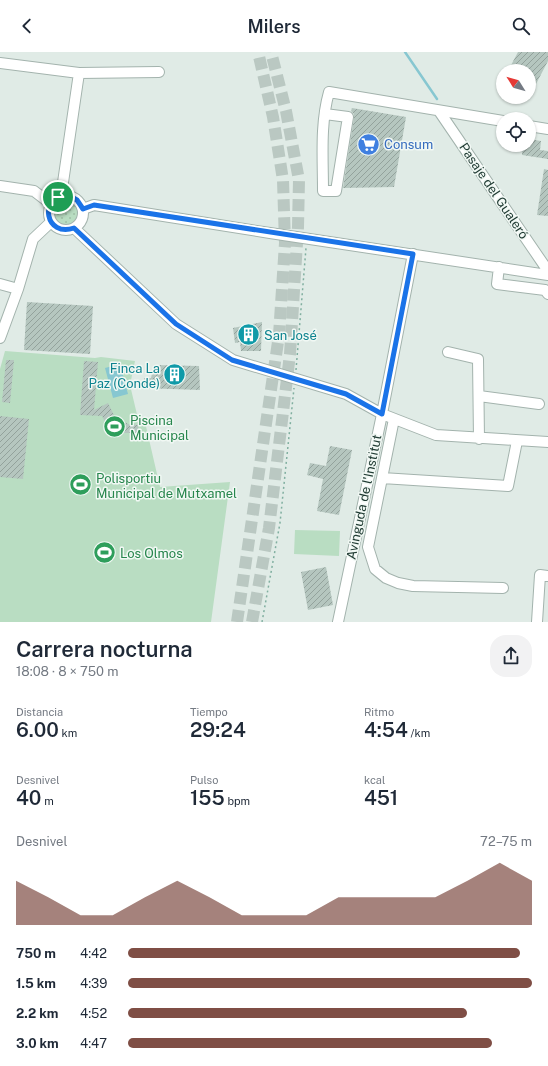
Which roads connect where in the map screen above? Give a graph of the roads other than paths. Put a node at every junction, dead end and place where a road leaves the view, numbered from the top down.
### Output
1 (0, 63) edge
2 (159, 72) dead end
3 (79, 73) junction
4 (439, 111) junction
5 (325, 114) junction
6 (496, 120) edge
7 (536, 127) edge
8 (548, 129) edge
9 (0, 186) edge
10 (61, 196) junction
11 (51, 204) junction
12 (83, 209) junction
13 (51, 222) junction
14 (74, 228) junction
15 (413, 254) junction
16 (499, 267) junction
17 (548, 271) edge
18 (548, 274) edge
19 (0, 284) edge
20 (18, 289) junction
21 (548, 294) edge
22 (0, 338) edge
23 (448, 352) dead end
24 (479, 396) junction
25 (539, 404) dead end
26 (382, 414) junction
27 (394, 419) junction
28 (479, 439) junction
29 (517, 441) junction
30 (548, 442) edge
31 (382, 478) junction
32 (544, 576) edge
33 (503, 588) dead end
34 (338, 622) edge
35 (537, 622) edge

1 - 3 street
2 - 3 street
3 - 10 street
4 - 5 street
4 - 6 street
4 - 17 street, Pasaje del Gualeró
5 - 5 street
7 - 8 street
9 - 11 street
10 - 11 street
10 - 12 street
11 - 13 street
12 - 14 street
12 - 15 street
13 - 14 street
13 - 20 street
14 - 26 street
15 - 16 street
15 - 26 street, Avinguda de l'Institut
16 - 18 street
16 - 21 street
19 - 20 street
20 - 22 street
23 - 24 street
24 - 25 street
24 - 28 street
26 - 27 street
26 - 34 street, Avinguda de l'Institut
27 - 28 street
27 - 31 street
28 - 29 street
29 - 30 street
29 - 31 street
31 - 33 street
32 - 35 street

